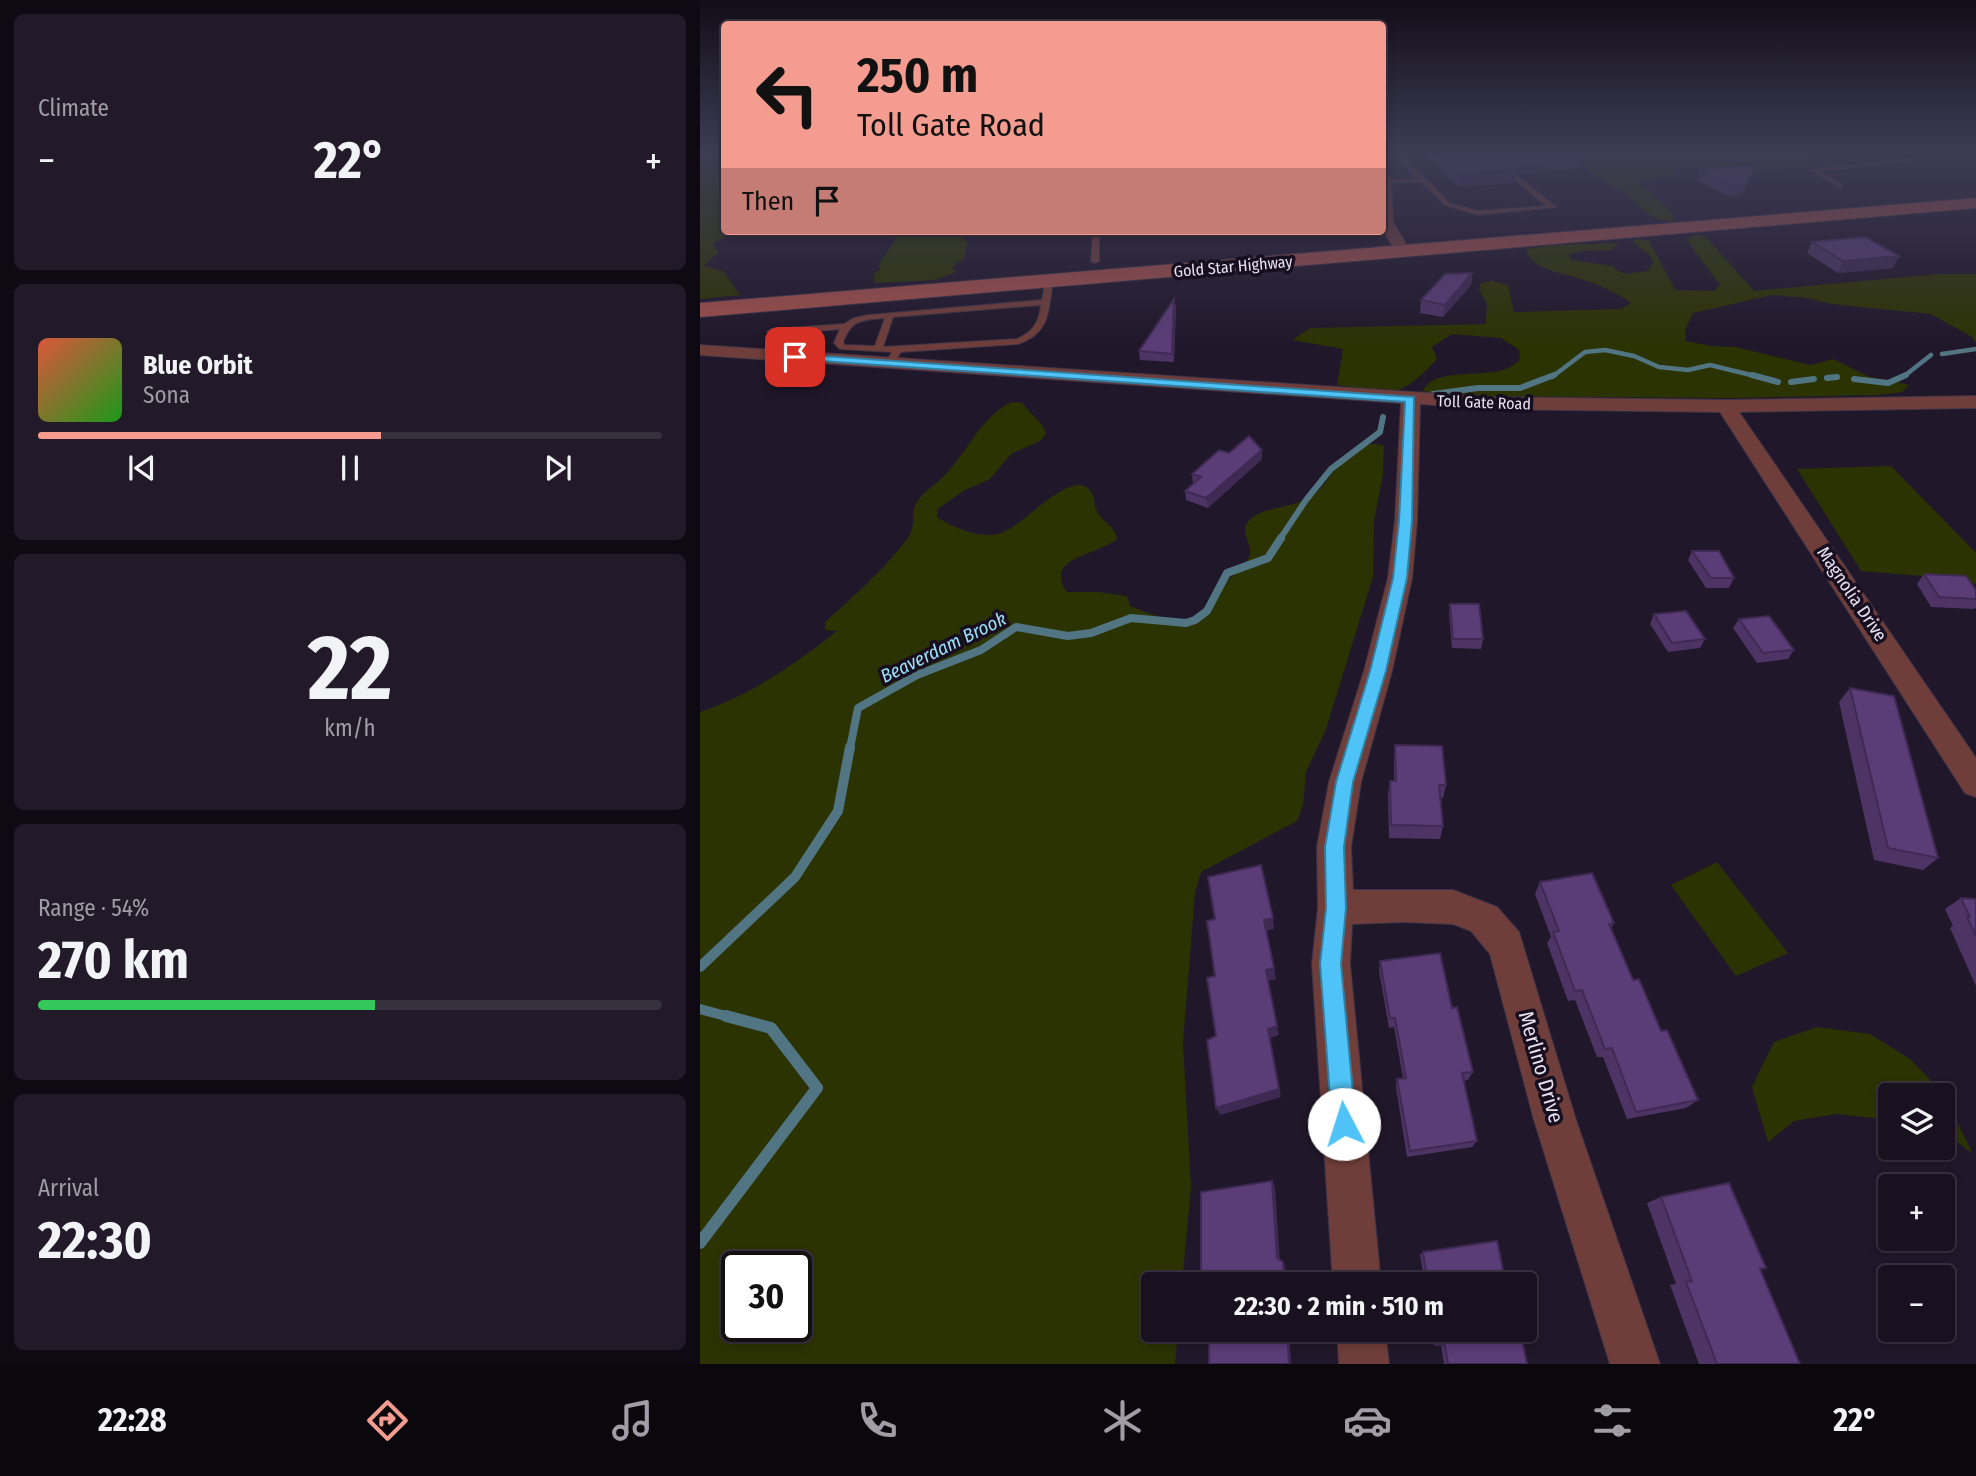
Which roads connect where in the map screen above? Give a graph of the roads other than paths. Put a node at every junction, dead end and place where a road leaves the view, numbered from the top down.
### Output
1 (1813, 217) edge
2 (1386, 223) edge
3 (1096, 235) edge
4 (1403, 251) junction
5 (1095, 261) dead end
6 (1049, 281) junction
7 (915, 292) junction
8 (1044, 302) junction
9 (700, 310) edge
10 (909, 313) junction
11 (890, 315) junction
12 (771, 332) dead end
13 (845, 332) junction
14 (700, 351) edge
15 (889, 354) junction
16 (1411, 399) junction
17 (1976, 402) edge
18 (1726, 405) junction
19 (1976, 785) edge
20 (1336, 908) junction
21 (1356, 1272) edge
22 (1362, 1342) edge
23 (1364, 1364) edge
24 (1635, 1364) edge

1 - 4 main road, Gold Star Highway
2 - 4 street
3 - 5 lane
4 - 6 main road, Gold Star Highway
6 - 7 main road, Gold Star Highway
6 - 8 lane
7 - 9 main road, Gold Star Highway
7 - 10 lane
8 - 10 lane
8 - 15 lane
10 - 11 lane
11 - 13 lane
11 - 15 lane
12 - 13 lane
13 - 15 lane
14 - 15 street, Toll Gate Road
15 - 16 street, Toll Gate Road
16 - 18 street, Toll Gate Road
16 - 20 street
17 - 18 street, Toll Gate Road
18 - 19 street, Magnolia Drive
20 - 21 street
20 - 24 street, Merlino Drive
22 - 23 street

